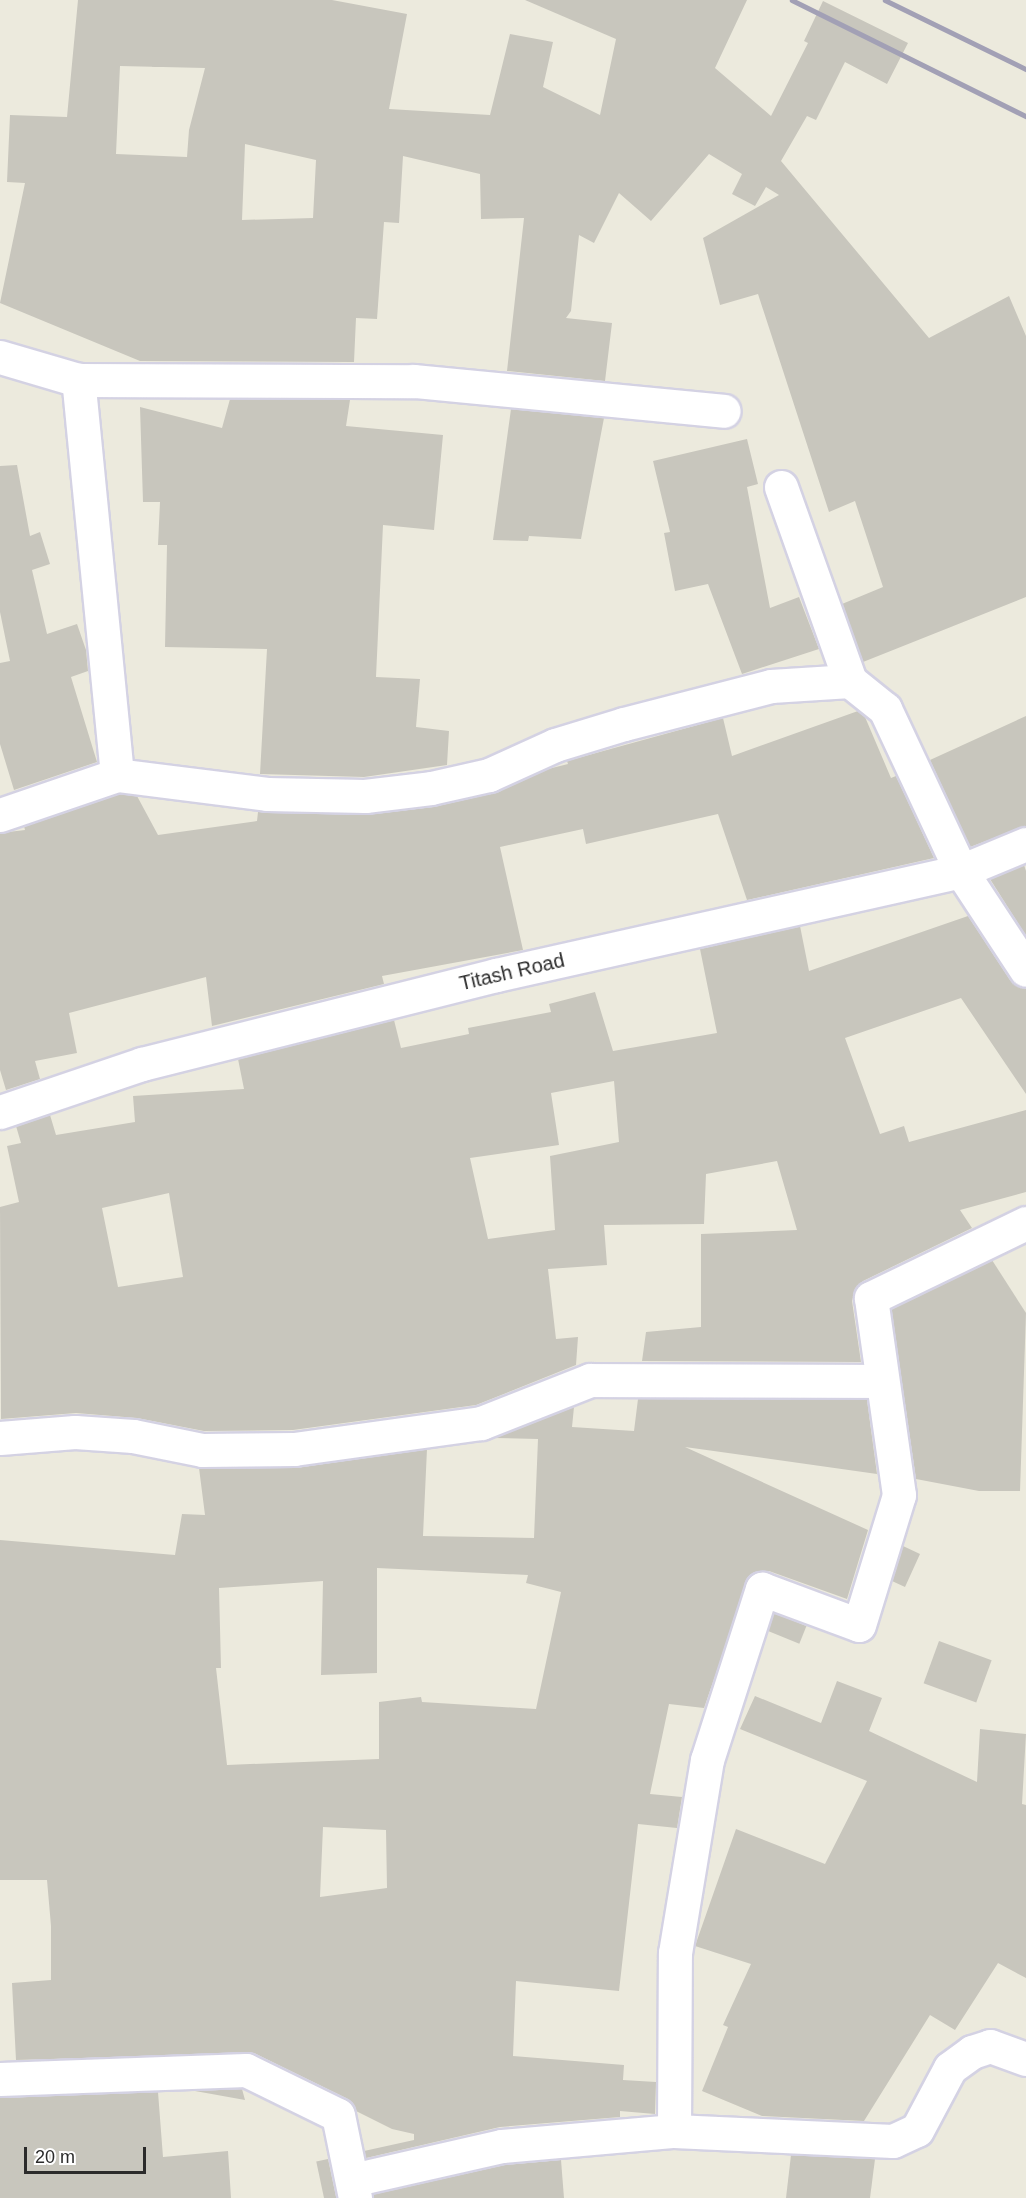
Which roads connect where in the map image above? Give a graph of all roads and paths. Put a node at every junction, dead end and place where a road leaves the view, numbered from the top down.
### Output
1 (0, 357) edge
2 (78, 380) junction
3 (724, 411) dead end
4 (781, 488) dead end
5 (850, 681) junction
6 (117, 775) junction
7 (0, 815) edge
8 (1026, 844) edge
9 (961, 871) junction
10 (1026, 970) edge
11 (0, 1112) edge
12 (1026, 1224) edge
13 (880, 1381) junction
14 (0, 1438) edge
15 (1026, 2059) edge
16 (0, 2079) edge
17 (674, 2131) junction
18 (353, 2189) edge

1 - 2 street
2 - 3 street
2 - 6 street
4 - 5 street
5 - 6 street
5 - 9 street
6 - 7 street
8 - 9 street, Titash Road
9 - 10 street
9 - 11 street, Titash Road
12 - 13 street
13 - 14 street
13 - 17 street
15 - 17 street
16 - 18 street
17 - 18 street

